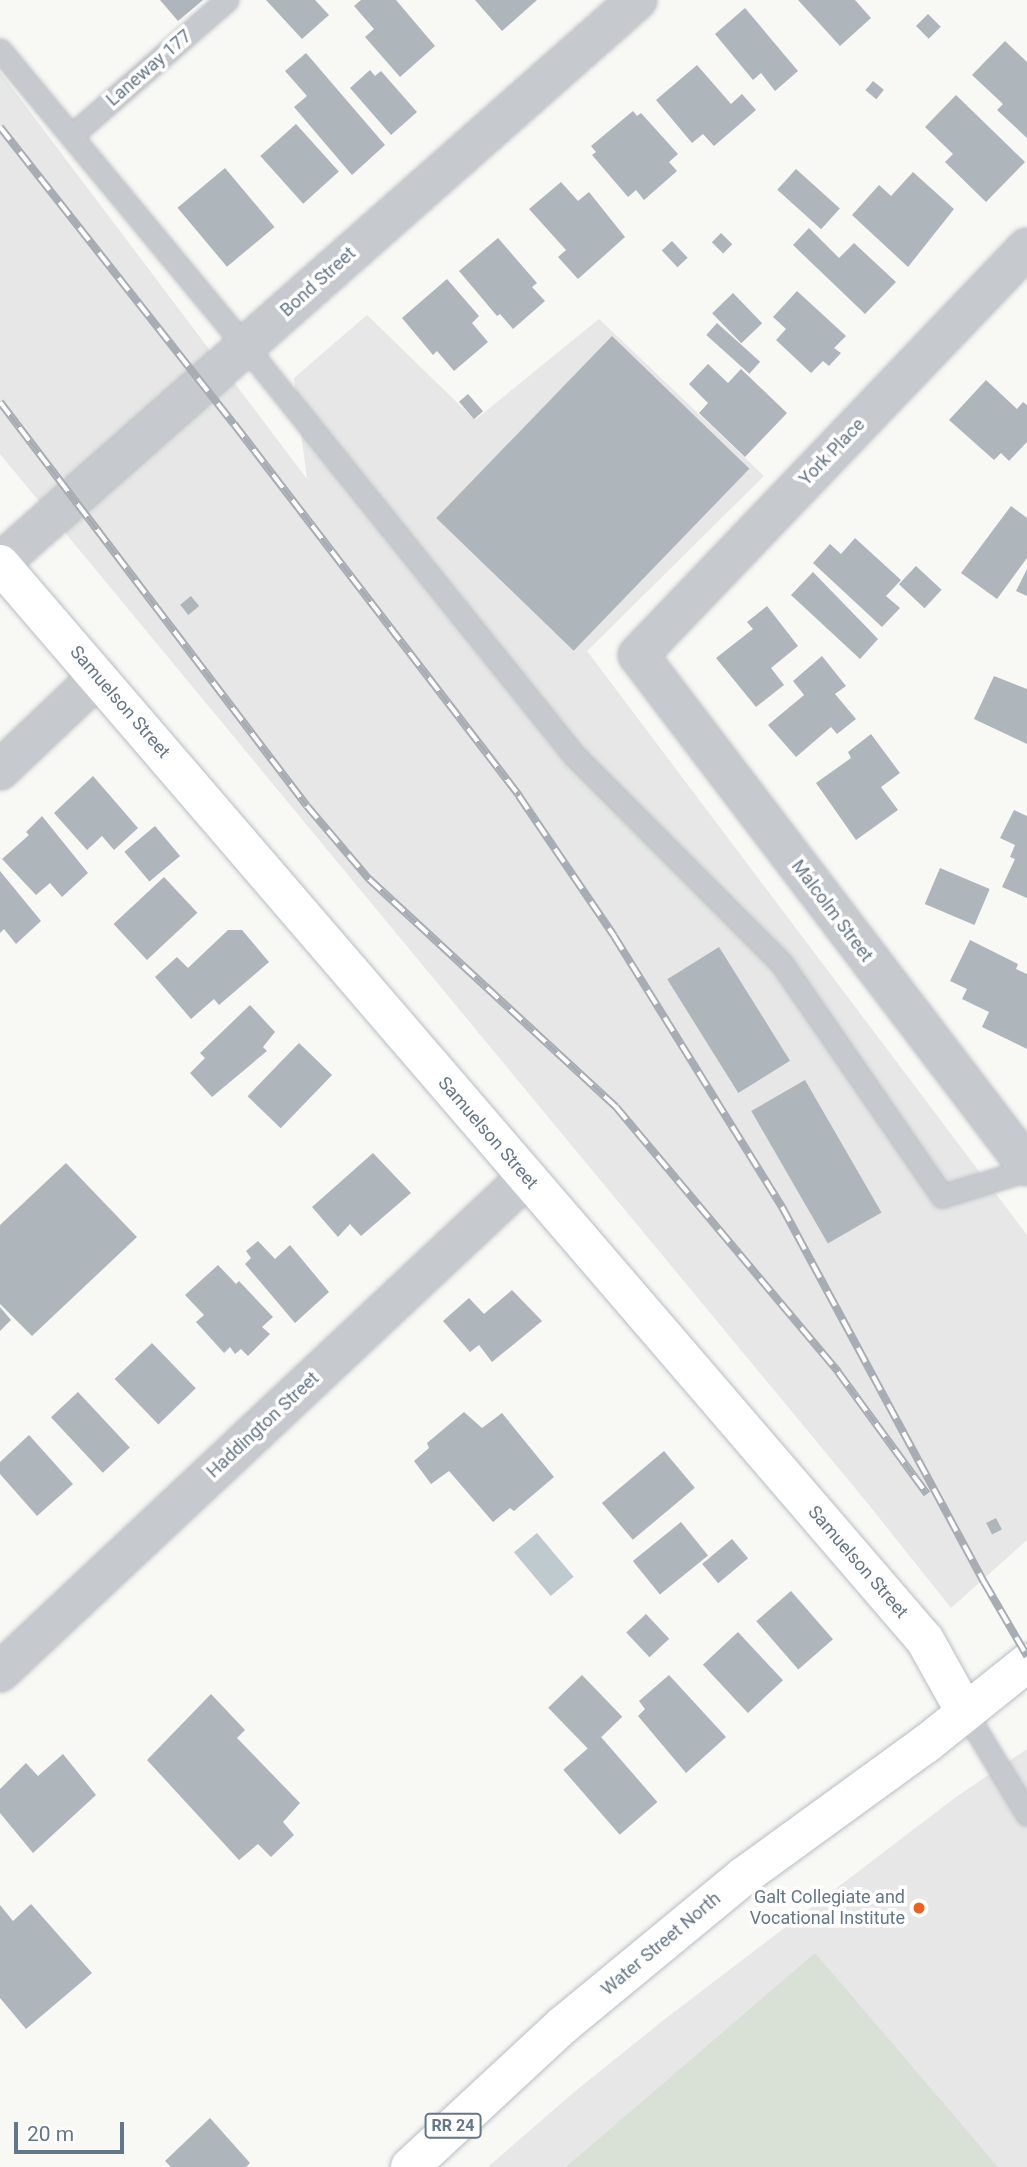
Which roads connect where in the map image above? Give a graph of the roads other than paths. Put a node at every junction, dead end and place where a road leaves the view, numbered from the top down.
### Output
1 (227, 0) edge
2 (636, 0) edge
3 (0, 50) edge
4 (71, 136) junction
5 (1027, 248) edge
6 (245, 346) junction
7 (0, 563) edge
8 (638, 656) joint
9 (99, 677) junction
10 (0, 770) edge
11 (1027, 1168) edge
12 (526, 1178) junction
13 (1027, 1663) edge
14 (0, 1672) edge
15 (964, 1710) junction
16 (1027, 1814) edge
17 (410, 2167) edge

1 - 4 lane, Laneway 177
2 - 6 street, Bond Street
3 - 4 lane
4 - 6 lane
5 - 8 street, York Place
6 - 7 street, Bond Street
6 - 11 lane
7 - 9 street, Samuelson Street
8 - 11 street, Malcolm Street
9 - 10 street
9 - 12 street, Samuelson Street
12 - 14 street, Haddington Street
12 - 15 street, Samuelson Street
13 - 15 street, Water Street North / RR 24
15 - 16 lane
15 - 17 street, Water Street North / RR 24

